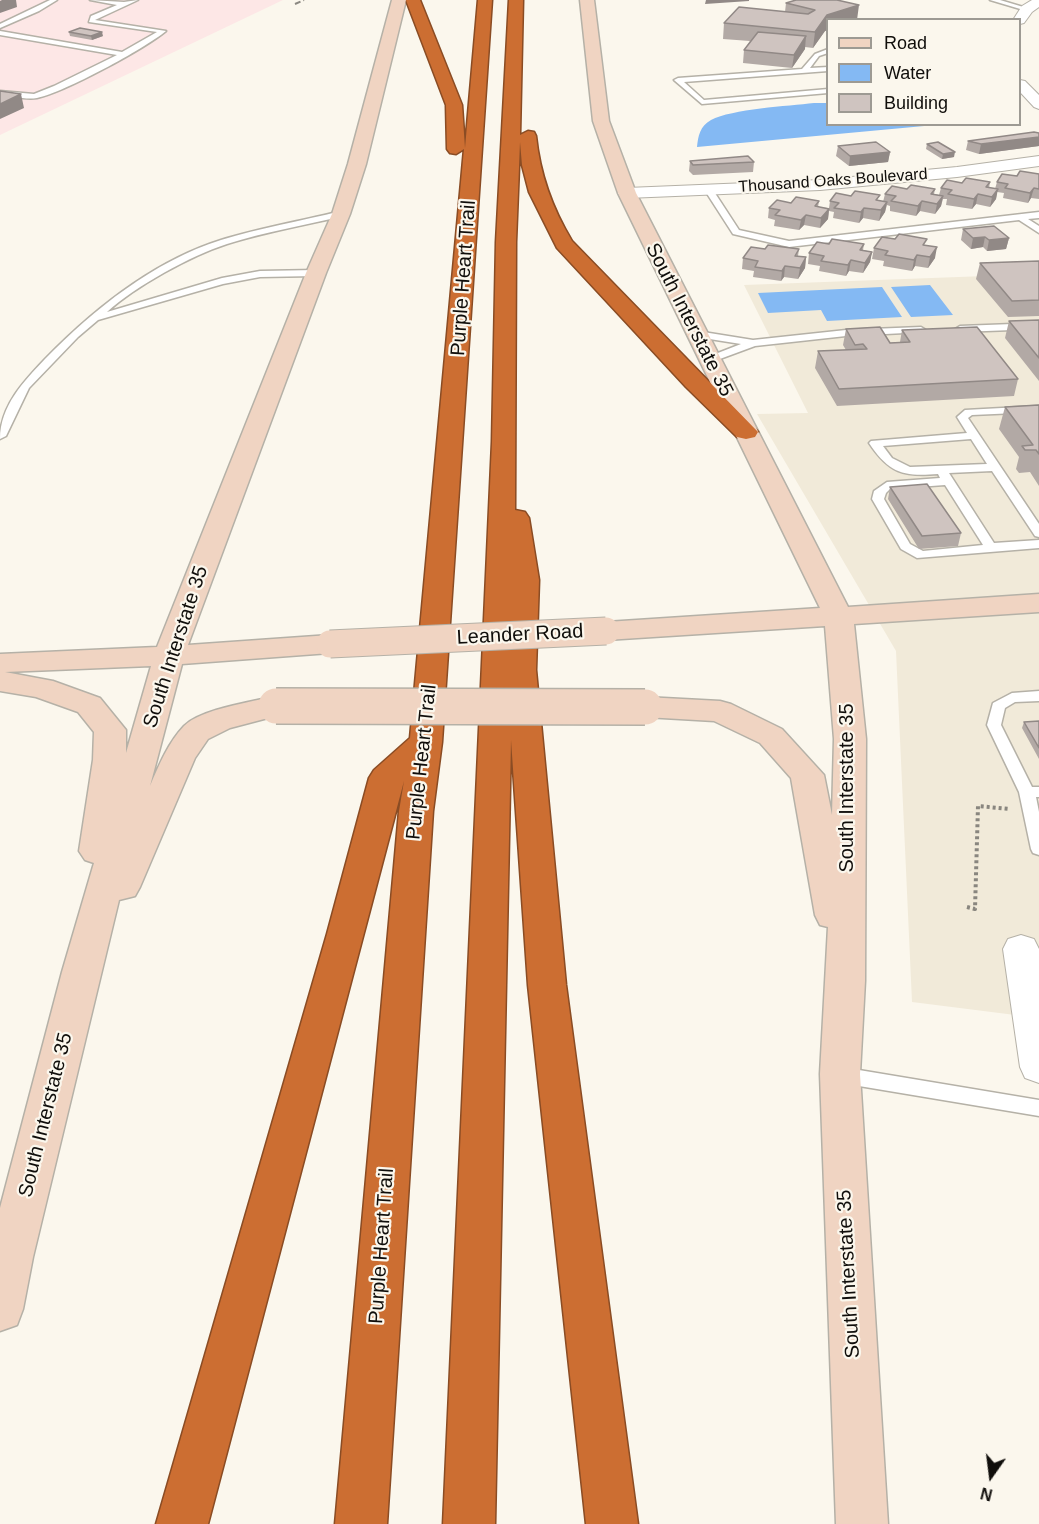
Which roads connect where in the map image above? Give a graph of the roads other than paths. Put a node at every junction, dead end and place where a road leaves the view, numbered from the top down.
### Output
1 (54, 0) edge
2 (93, 0) edge
3 (135, 0) edge
4 (399, 0) edge
5 (413, 0) edge
6 (485, 0) edge
7 (516, 0) edge
8 (586, 0) edge
9 (993, 0) edge
10 (1039, 1) edge
11 (128, 4) junction
12 (1023, 14) edge
13 (0, 26) edge
14 (0, 33) edge
15 (826, 52) edge
16 (122, 55) junction
17 (826, 69) edge
18 (804, 71) junction
19 (1039, 79) edge
20 (1021, 82) edge
21 (1021, 83) edge
22 (514, 89) junction
23 (826, 91) edge
24 (0, 93) edge
25 (1039, 104) edge
26 (1039, 161) edge
27 (708, 189) junction
28 (627, 193) junction
29 (341, 214) junction
30 (1039, 215) edge
31 (1020, 217) junction
32 (1039, 230) edge
33 (316, 273) junction
34 (92, 319) junction
35 (1039, 326) edge
36 (946, 329) edge
37 (934, 330) edge
38 (697, 334) junction
39 (753, 343) junction
40 (710, 360) junction
41 (457, 367) junction
42 (1039, 409) edge
43 (746, 432) junction
44 (0, 436) edge
45 (973, 436) junction
46 (504, 442) junction
47 (994, 467) junction
48 (944, 475) junction
49 (1039, 532) edge
50 (1039, 544) edge
51 (990, 547) junction
52 (1039, 603) edge
53 (839, 617) junction
54 (169, 656) junction
55 (0, 663) edge
56 (0, 681) edge
57 (1039, 696) edge
58 (426, 742) junction
59 (1033, 792) edge
60 (1039, 849) edge
61 (1030, 945) edge
62 (81, 972) junction
63 (846, 981) junction
64 (1039, 1067) edge
65 (840, 1074) junction
66 (1039, 1108) edge
67 (0, 1308) edge
68 (182, 1524) edge
69 (361, 1524) edge
70 (469, 1524) edge
71 (612, 1524) edge
72 (862, 1524) edge

1 - 13 lane
2 - 11 lane
3 - 11 lane
4 - 29 main road, South Interstate 35
5 - 41 highway
6 - 41 highway, Purple Heart Trail
7 - 22 highway, Purple Heart Trail
8 - 28 main road, South Interstate 35
9 - 12 lane
10 - 12 street
11 - 16 lane
14 - 16 lane
15 - 18 lane
16 - 24 lane
17 - 18 lane
18 - 23 lane
19 - 20 street
21 - 25 street
22 - 43 highway
22 - 46 highway, Purple Heart Trail
26 - 27 street, Thousand Oaks Boulevard
27 - 28 street, Thousand Oaks Boulevard
27 - 31 lane
28 - 38 main road, South Interstate 35
29 - 33 main road, South Interstate 35
29 - 34 lane
30 - 31 lane
31 - 32 lane
33 - 34 lane
33 - 54 main road, South Interstate 35
34 - 44 lane
35 - 36 lane
37 - 39 lane
38 - 39 lane
38 - 40 main road, South Interstate 35
39 - 40 lane
40 - 43 main road, South Interstate 35
41 - 58 highway, Purple Heart Trail
42 - 45 lane
43 - 53 main road, South Interstate 35
45 - 47 lane
45 - 48 lane
46 - 70 highway, Purple Heart Trail
46 - 71 highway
47 - 48 lane
47 - 49 lane
48 - 51 lane
48 - 51 lane
50 - 51 lane
52 - 53 main road, Leander Road
53 - 54 main road, Leander Road, bridge
53 - 63 main road, South Interstate 35
54 - 55 main road, Leander Road
54 - 62 main road, South Interstate 35
56 - 62 main road
57 - 59 lane
58 - 68 highway
58 - 69 highway, Purple Heart Trail
59 - 60 lane
61 - 64 street
62 - 63 main road, bridge
62 - 67 main road, South Interstate 35
63 - 65 main road, South Interstate 35
65 - 66 lane
65 - 72 main road, South Interstate 35

